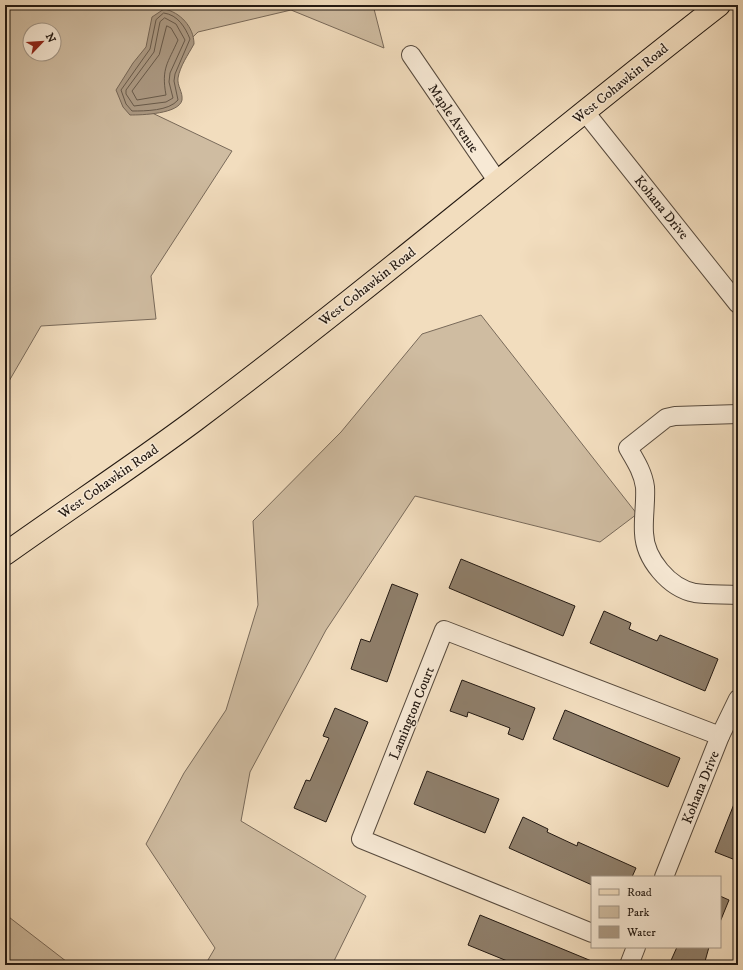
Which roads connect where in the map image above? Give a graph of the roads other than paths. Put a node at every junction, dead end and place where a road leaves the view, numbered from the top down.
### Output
1 (719, 5) edge
2 (411, 55) dead end
3 (585, 112) junction
4 (498, 182) junction
5 (738, 304) edge
6 (738, 414) edge
7 (5, 554) edge
8 (738, 595) edge
9 (738, 699) edge
10 (720, 736) junction
11 (664, 876) edge
12 (591, 933) edge

1 - 3 main road, West Cohawkin Road
2 - 4 street, Maple Avenue
3 - 4 main road, West Cohawkin Road
3 - 5 street, Kohana Drive
4 - 7 main road, West Cohawkin Road
6 - 8 street
9 - 10 street, Kohana Drive
10 - 11 street, Kohana Drive
10 - 12 street, Lamington Court

